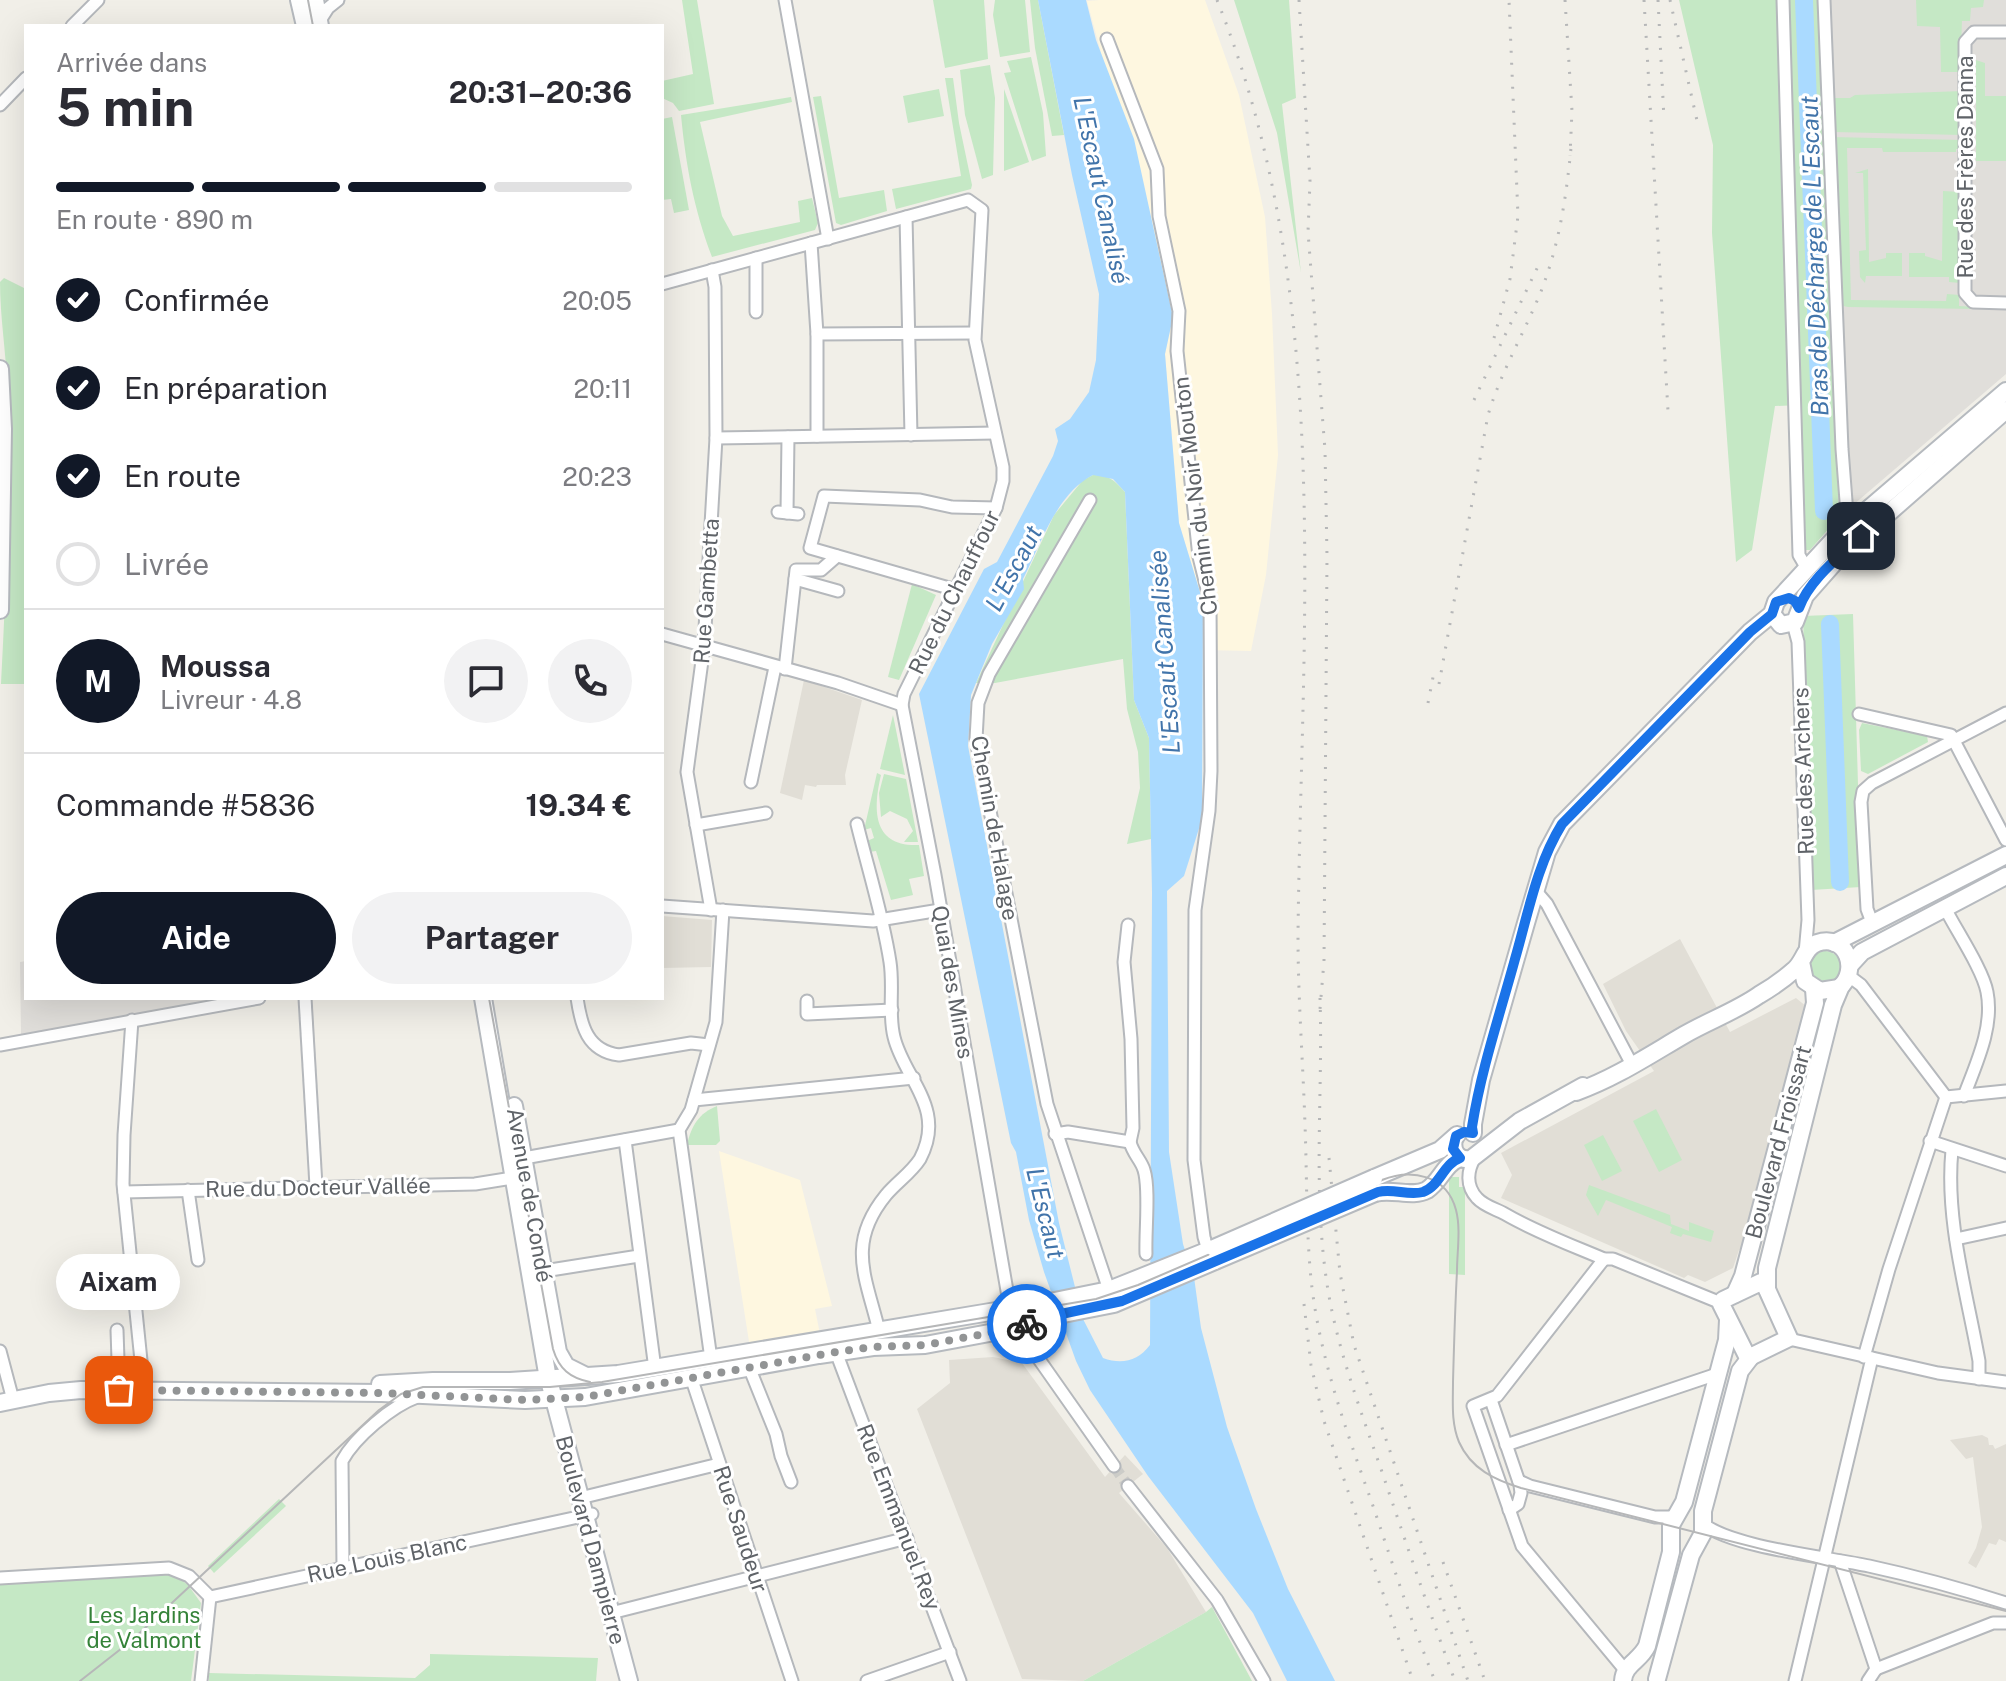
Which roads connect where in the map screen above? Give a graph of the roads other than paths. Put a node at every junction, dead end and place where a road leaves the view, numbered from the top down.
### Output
1 (98, 0) edge
2 (299, 0) edge
3 (315, 0) edge
4 (338, 0) edge
5 (785, 0) edge
6 (1783, 0) edge
7 (1824, 0) edge
8 (74, 24) edge
9 (314, 24) edge
10 (315, 24) edge
11 (316, 24) edge
12 (2006, 32) edge
13 (1107, 39) dead end
14 (24, 80) edge
15 (0, 105) edge
16 (906, 217) junction
17 (828, 239) junction
18 (811, 243) junction
19 (756, 258) junction
20 (712, 270) junction
21 (664, 283) edge
22 (2006, 303) edge
23 (756, 312) dead end
24 (909, 333) junction
25 (974, 333) junction
26 (817, 334) junction
27 (0, 369) edge
28 (2006, 391) edge
29 (2006, 410) edge
30 (995, 433) junction
31 (911, 435) junction
32 (817, 436) junction
33 (788, 437) junction
34 (716, 438) junction
35 (1090, 500) dead end
36 (996, 508) junction
37 (788, 513) dead end
38 (1851, 524) junction
39 (837, 556) junction
40 (1806, 567) junction
41 (795, 579) junction
42 (956, 590) junction
43 (838, 591) dead end
44 (1775, 607) junction
45 (0, 610) edge
46 (1796, 616) junction
47 (664, 635) edge
48 (704, 646) junction
49 (780, 668) junction
50 (902, 705) junction
51 (2006, 713) edge
52 (1859, 714) dead end
53 (1954, 740) junction
54 (751, 782) dead end
55 (766, 813) dead end
56 (857, 824) dead end
57 (696, 825) junction
58 (2006, 840) edge
59 (2006, 855) edge
60 (2006, 876) edge
61 (1535, 890) junction
62 (664, 906) edge
63 (1945, 908) junction
64 (717, 910) junction
65 (940, 910) junction
66 (1808, 920) junction
67 (881, 921) junction
68 (1128, 925) dead end
69 (1873, 925) junction
70 (1830, 943) junction
71 (1803, 958) junction
72 (1847, 975) junction
73 (1811, 986) junction
74 (1759, 995) junction
75 (247, 1000) edge
76 (305, 1000) edge
77 (483, 1000) edge
78 (494, 1000) edge
79 (577, 1000) edge
80 (807, 1001) dead end
81 (892, 1010) junction
82 (132, 1020) junction
83 (1682, 1036) junction
84 (0, 1045) edge
85 (709, 1045) junction
86 (1629, 1059) junction
87 (914, 1078) junction
88 (2006, 1091) edge
89 (1576, 1092) junction
90 (1964, 1096) junction
91 (1946, 1097) junction
92 (694, 1100) junction
93 (679, 1130) junction
94 (1055, 1134) junction
95 (625, 1140) junction
96 (1930, 1141) junction
97 (1130, 1142) junction
98 (1468, 1144) junction
99 (1952, 1150) junction
100 (524, 1158) junction
101 (2006, 1166) edge
102 (512, 1178) junction
103 (316, 1186) junction
104 (1374, 1186) junction
105 (188, 1190) junction
106 (124, 1192) junction
107 (2006, 1228) edge
108 (1956, 1239) junction
109 (1146, 1254) dead end
110 (639, 1256) junction
111 (1208, 1256) junction
112 (1604, 1259) junction
113 (198, 1260) dead end
114 (544, 1271) junction
115 (1767, 1289) junction
116 (1102, 1297) junction
117 (1728, 1298) junction
118 (1022, 1315) junction
119 (1728, 1320) junction
120 (117, 1330) dead end
121 (879, 1331) junction
122 (1789, 1339) junction
123 (0, 1351) edge
124 (836, 1352) junction
125 (1868, 1357) junction
126 (1750, 1358) junction
127 (544, 1359) junction
128 (711, 1359) junction
129 (562, 1361) junction
130 (749, 1367) junction
131 (655, 1369) junction
132 (1717, 1374) junction
133 (588, 1376) junction
134 (691, 1377) junction
135 (556, 1379) junction
136 (1979, 1379) junction
137 (527, 1380) junction
138 (2006, 1382) edge
139 (119, 1386) junction
140 (144, 1386) junction
141 (423, 1395) junction
142 (6, 1398) edge
143 (560, 1399) junction
144 (1491, 1400) junction
145 (1506, 1445) junction
146 (719, 1464) junction
147 (1114, 1466) tunnel mouth
148 (1519, 1481) junction
149 (791, 1482) dead end
150 (1128, 1486) tunnel mouth
151 (584, 1497) junction
152 (1509, 1510) junction
153 (589, 1515) junction
154 (1677, 1516) junction
155 (1702, 1522) junction
156 (1673, 1537) junction
157 (907, 1538) junction
158 (1696, 1543) junction
159 (1824, 1557) junction
160 (1840, 1561) junction
161 (343, 1568) junction
162 (757, 1576) junction
163 (0, 1578) edge
164 (210, 1597) junction
165 (2006, 1603) edge
166 (615, 1612) junction
167 (2001, 1622) edge
168 (950, 1652) junction
169 (1876, 1669) junction
170 (1627, 1671) edge
171 (1657, 1680) edge
172 (201, 1681) edge
173 (629, 1681) edge
174 (636, 1681) edge
175 (792, 1681) edge
176 (867, 1681) edge
177 (960, 1681) edge
178 (1264, 1681) edge
179 (1795, 1681) edge
180 (1868, 1681) edge

1 - 8 street
2 - 9 main road
3 - 10 main road
4 - 11 street
5 - 17 street
6 - 40 street
7 - 38 street
12 - 22 street, Rue des Frères Danna
13 - 111 street, Chemin du Noir Mouton
14 - 15 street
16 - 17 street
16 - 24 street
16 - 25 street, Rue du Chauffour
17 - 18 street
18 - 19 street
18 - 26 street
19 - 20 street
19 - 23 street
20 - 21 street
20 - 34 street, Rue Gambetta
24 - 25 street
24 - 26 street
24 - 31 street
25 - 30 street, Rue du Chauffour
26 - 32 street
27 - 45 main road
28 - 38 main road
29 - 46 main road
30 - 31 street
30 - 36 street, Rue du Chauffour
31 - 32 street
32 - 33 street
33 - 34 street
33 - 37 street
34 - 48 street, Rue Gambetta
35 - 94 street, Chemin de Halage
36 - 39 street
36 - 42 street, Rue du Chauffour
38 - 40 main road
39 - 41 street
39 - 42 street
40 - 44 main road
41 - 43 street
41 - 49 street
42 - 50 street, Rue du Chauffour
44 - 46 main road
44 - 46 main road
44 - 61 main road
46 - 66 street, Rue des Archers
47 - 48 street
48 - 49 street
48 - 57 street, Rue Gambetta
49 - 50 street
49 - 54 street
50 - 65 street, Quai des Mines
51 - 53 street
52 - 53 street
53 - 58 street
53 - 69 street
55 - 57 street
56 - 67 street
57 - 64 street, Rue Gambetta
59 - 69 main road
60 - 63 main road
61 - 86 street
61 - 98 main road
62 - 64 street
63 - 72 main road
63 - 90 street
64 - 67 street
64 - 85 street, Rue Gambetta
65 - 67 street
65 - 118 street, Quai des Mines
66 - 70 street
66 - 71 street, Rue des Archers
67 - 81 street
68 - 97 street
69 - 70 main road
70 - 71 main road
70 - 72 main road
71 - 73 main road
71 - 74 main road
72 - 73 main road
72 - 91 street
72 - 115 main road, Boulevard Froissart
73 - 74 main road
73 - 117 main road, Boulevard Froissart
74 - 83 main road
75 - 82 street
76 - 103 street
77 - 102 main road
78 - 100 main road, Avenue de Condé
79 - 85 street
80 - 81 street
81 - 87 street
82 - 84 street
82 - 106 street
83 - 86 main road
83 - 89 main road
85 - 92 street, Rue Gambetta
86 - 89 main road
87 - 92 street
87 - 121 street
88 - 90 street
89 - 98 main road
90 - 91 street
91 - 96 street
92 - 93 street, Rue Gambetta
93 - 95 street
93 - 128 street
94 - 97 street
94 - 116 street, Chemin de Halage
95 - 100 street
95 - 110 street
96 - 99 street
96 - 125 street
97 - 109 street
98 - 104 main road
98 - 104 main road
98 - 112 street
99 - 101 street
99 - 108 street
100 - 114 main road, Avenue de Condé
102 - 103 street, Rue du Docteur Vallée
102 - 127 main road
103 - 105 street, Rue du Docteur Vallée
104 - 111 main road, bridge
105 - 106 street, Rue du Docteur Vallée
105 - 113 street
106 - 140 street
107 - 108 street
108 - 136 street
110 - 114 street
110 - 131 street
111 - 116 main road
112 - 117 street
112 - 144 street
114 - 129 main road, Avenue de Condé
115 - 117 main road
115 - 122 main road
116 - 118 main road
117 - 119 main road
118 - 121 main road
118 - 124 main road
118 - 147 street, Quai des Mines
119 - 126 main road
119 - 132 main road
120 - 139 street
121 - 128 main road
122 - 125 street
122 - 126 main road
123 - 142 street
124 - 130 main road
124 - 157 street, Rue Emmanuel Rey
125 - 136 street
125 - 159 street
126 - 155 main road
127 - 135 main road
127 - 137 main road
128 - 131 main road
129 - 133 main road
129 - 135 main road, Avenue de Condé
130 - 134 main road
130 - 149 street
131 - 133 main road
132 - 145 street
132 - 154 main road
133 - 135 main road
134 - 143 main road
134 - 146 street, Rue Saudeur
135 - 137 main road
135 - 143 main road, Boulevard Dampierre
136 - 138 street
137 - 140 main road
139 - 140 main road
139 - 142 main road
140 - 141 main road
141 - 143 main road
141 - 161 street
143 - 151 main road, Boulevard Dampierre
144 - 145 street
144 - 152 street
145 - 148 street
146 - 151 street
146 - 162 street, Rue Saudeur
148 - 152 street
148 - 154 street
150 - 178 street
151 - 153 main road, Boulevard Dampierre
152 - 170 street
153 - 161 street, Rue Louis Blanc
153 - 166 main road, Boulevard Dampierre
154 - 155 main road
154 - 156 main road
155 - 158 main road
155 - 159 street
156 - 158 main road
156 - 170 main road
157 - 162 street
157 - 168 street, Rue Emmanuel Rey
158 - 171 main road
159 - 160 street
159 - 179 street
160 - 165 street
160 - 169 street
161 - 164 street, Rue Louis Blanc
162 - 166 street
162 - 175 street, Rue Saudeur
163 - 164 street
164 - 172 street
166 - 173 main road, Boulevard Dampierre
166 - 174 main road
167 - 169 street
168 - 176 street
168 - 177 street, Rue Emmanuel Rey
169 - 180 street
170 - 171 main road

